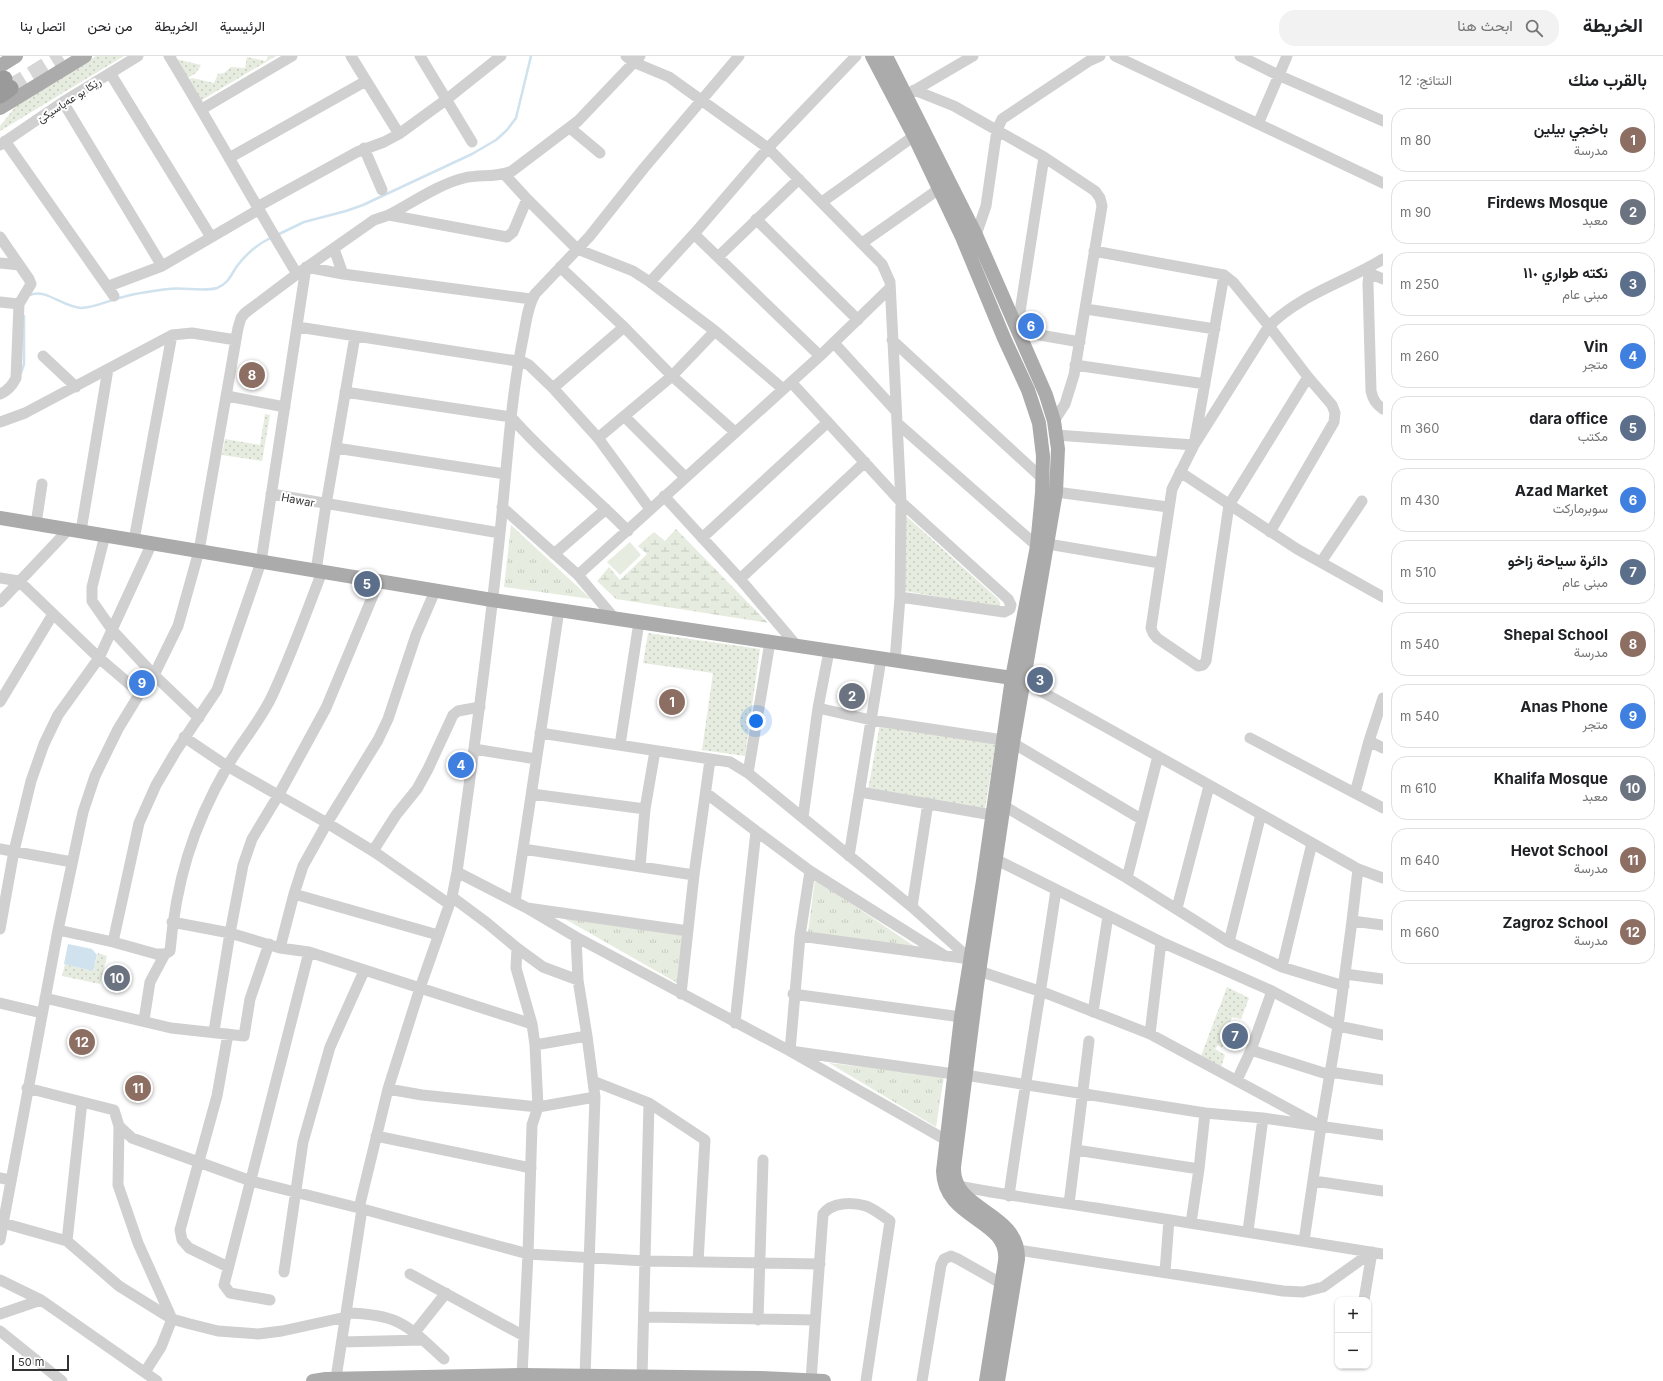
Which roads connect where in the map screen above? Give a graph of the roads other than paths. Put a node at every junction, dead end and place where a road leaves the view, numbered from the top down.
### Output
1 (16, 56) edge
2 (85, 56) edge
3 (138, 56) edge
4 (169, 56) edge
5 (292, 56) edge
6 (351, 56) edge
7 (420, 56) edge
8 (501, 56) edge
9 (738, 56) edge
10 (856, 56) edge
11 (872, 56) edge
12 (886, 56) edge
13 (973, 56) edge
14 (1100, 56) edge
15 (1115, 56) edge
16 (1240, 56) edge
17 (1287, 56) edge
18 (633, 58) edge
19 (1084, 59) edge
20 (490, 60) edge
21 (110, 73) junction
22 (1278, 75) junction
23 (366, 81) junction
24 (3, 88) edge
25 (910, 93) junction
26 (447, 99) junction
27 (700, 100) junction
28 (63, 102) junction
29 (202, 109) junction
30 (0, 115) edge
31 (1383, 121) edge
32 (1258, 124) junction
33 (570, 128) junction
34 (997, 130) junction
35 (399, 134) junction
36 (914, 136) junction
37 (472, 142) dead end
38 (3, 143) edge
39 (364, 148) junction
40 (768, 148) junction
41 (600, 153) dead end
42 (1044, 157) junction
43 (229, 158) junction
44 (505, 175) junction
45 (799, 179) junction
46 (1383, 183) edge
47 (939, 188) junction
48 (382, 190) dead end
49 (527, 199) junction
50 (822, 202) junction
51 (257, 208) junction
52 (956, 209) junction
53 (389, 215) junction
54 (756, 219) junction
55 (694, 234) junction
56 (976, 235) junction
57 (0, 237) edge
58 (211, 237) junction
59 (862, 243) junction
60 (334, 249) junction
61 (576, 249) junction
62 (1094, 251) junction
63 (718, 257) junction
64 (1383, 259) edge
65 (0, 263) edge
66 (19, 265) junction
67 (162, 266) junction
68 (306, 267) junction
69 (560, 267) junction
70 (1366, 272) junction
71 (297, 274) junction
72 (343, 274) junction
73 (1224, 276) junction
74 (1383, 279) edge
75 (650, 282) junction
76 (890, 288) junction
77 (531, 300) junction
78 (0, 302) edge
79 (19, 304) junction
80 (1086, 309) junction
81 (858, 320) junction
82 (1269, 326) junction
83 (298, 327) junction
84 (624, 327) junction
85 (1215, 329) junction
86 (715, 331) junction
87 (1017, 331) junction
88 (172, 335) junction
89 (355, 336) junction
90 (236, 340) junction
91 (892, 340) junction
92 (1080, 342) junction
93 (834, 343) junction
94 (43, 356) dead end
95 (820, 356) junction
96 (518, 361) junction
97 (1076, 365) junction
98 (108, 369) junction
99 (672, 376) junction
100 (1308, 377) junction
101 (1206, 384) junction
102 (787, 386) junction
103 (76, 387) junction
104 (553, 388) junction
105 (345, 392) junction
106 (0, 394) edge
107 (227, 396) junction
108 (285, 407) junction
109 (1383, 409) edge
110 (896, 411) junction
111 (624, 416) junction
112 (511, 417) junction
113 (0, 422) edge
114 (828, 422) junction
115 (897, 423) junction
116 (1055, 428) junction
117 (735, 432) junction
118 (598, 438) junction
119 (1194, 445) junction
120 (336, 448) junction
121 (865, 462) junction
122 (1180, 472) junction
123 (505, 474) junction
124 (685, 477) junction
125 (1043, 479) junction
126 (42, 484) dead end
127 (1056, 492) junction
128 (271, 494) junction
129 (664, 496) junction
130 (1362, 500) dead end
131 (901, 502) junction
132 (326, 505) junction
133 (1229, 505) junction
134 (502, 507) junction
135 (1168, 507) junction
136 (606, 509) junction
137 (650, 509) junction
138 (0, 518) edge
139 (36, 524) junction
140 (75, 530) junction
141 (628, 531) junction
142 (1270, 532) junction
143 (500, 533) junction
144 (105, 535) junction
145 (702, 538) junction
146 (134, 540) junction
147 (152, 543) junction
148 (1042, 545) junction
149 (199, 551) junction
150 (554, 554) junction
151 (261, 562) junction
152 (1321, 562) junction
153 (1160, 563) junction
154 (319, 571) junction
155 (578, 575) junction
156 (0, 578) edge
157 (740, 579) junction
158 (19, 581) junction
159 (379, 581) junction
160 (435, 591) junction
161 (900, 597) junction
162 (1383, 597) edge
163 (492, 600) junction
164 (0, 602) edge
165 (559, 610) junction
166 (53, 614) junction
167 (615, 619) junction
168 (639, 622) junction
169 (113, 630) junction
170 (770, 642) junction
171 (798, 646) junction
172 (828, 651) junction
173 (99, 658) junction
174 (881, 658) junction
175 (895, 661) junction
176 (154, 675) junction
177 (1018, 680) junction
178 (140, 693) junction
179 (1383, 698) edge
180 (0, 702) edge
181 (480, 707) junction
182 (818, 708) junction
183 (199, 718) junction
184 (871, 720) junction
185 (540, 733) junction
186 (184, 737) junction
187 (1250, 738) dead end
188 (1008, 741) junction
189 (1369, 741) junction
190 (620, 745) junction
191 (1383, 748) edge
192 (474, 749) junction
193 (655, 751) junction
194 (1158, 756) junction
195 (536, 759) junction
196 (710, 760) junction
197 (227, 766) junction
198 (748, 773) junction
199 (1209, 786) junction
200 (860, 792) junction
201 (706, 793) junction
202 (1355, 793) junction
203 (532, 794) junction
204 (278, 796) junction
205 (928, 804) junction
206 (1004, 806) junction
207 (1383, 808) edge
208 (646, 809) junction
209 (1261, 814) junction
210 (992, 815) junction
211 (802, 817) junction
212 (1141, 819) junction
213 (327, 823) junction
214 (756, 831) junction
215 (1312, 843) junction
216 (0, 849) edge
217 (523, 849) junction
218 (14, 851) junction
219 (373, 851) junction
220 (849, 856) junction
221 (996, 860) junction
222 (72, 862) junction
223 (640, 867) junction
224 (1358, 869) junction
225 (810, 870) junction
226 (457, 872) junction
227 (694, 875) junction
228 (1127, 878) junction
229 (1383, 878) edge
230 (1056, 890) junction
231 (294, 894) junction
232 (451, 901) junction
233 (515, 902) junction
234 (912, 907) junction
235 (527, 908) junction
236 (1177, 908) junction
237 (1108, 916) junction
238 (1352, 921) junction
239 (172, 922) junction
240 (1383, 925) edge
241 (0, 929) edge
242 (58, 930) junction
243 (688, 931) junction
244 (230, 933) junction
245 (438, 934) junction
246 (800, 936) junction
247 (576, 937) junction
248 (113, 942) junction
249 (1161, 942) junction
250 (1229, 942) junction
251 (269, 944) junction
252 (280, 948) junction
253 (517, 948) junction
254 (309, 952) junction
255 (165, 954) junction
256 (945, 956) junction
257 (970, 959) junction
258 (1282, 967) junction
259 (364, 971) junction
260 (979, 971) junction
261 (1345, 974) junction
262 (1383, 979) edge
263 (578, 980) junction
264 (1344, 986) junction
265 (420, 988) junction
266 (1272, 991) junction
267 (1041, 992) junction
268 (681, 994) junction
269 (794, 994) junction
270 (45, 998) junction
271 (970, 999) junction
272 (0, 1003) edge
273 (1093, 1012) junction
274 (42, 1013) junction
275 (965, 1015) junction
276 (144, 1020) junction
277 (735, 1023) junction
278 (532, 1024) junction
279 (1338, 1026) junction
280 (214, 1031) junction
281 (228, 1034) junction
282 (1150, 1034) junction
283 (1383, 1035) edge
284 (587, 1036) junction
285 (1089, 1042) dead end
286 (535, 1045) junction
287 (1250, 1050) junction
288 (790, 1051) junction
289 (1330, 1074) junction
290 (960, 1075) junction
291 (1237, 1080) junction
292 (1383, 1080) edge
293 (593, 1081) junction
294 (1025, 1084) junction
295 (28, 1088) junction
296 (388, 1089) junction
297 (1082, 1092) junction
298 (595, 1097) junction
299 (82, 1102) junction
300 (649, 1103) junction
301 (538, 1107) junction
302 (1205, 1113) junction
303 (1263, 1118) junction
304 (119, 1126) junction
305 (1321, 1126) junction
306 (1383, 1135) edge
307 (376, 1136) junction
308 (946, 1140) junction
309 (1076, 1150) junction
310 (762, 1160) dead end
311 (198, 1162) junction
312 (531, 1168) junction
313 (1200, 1169) junction
314 (5, 1179) edge
315 (251, 1181) junction
316 (1314, 1181) junction
317 (958, 1186) junction
318 (1383, 1191) edge
319 (296, 1193) junction
320 (1009, 1196) junction
321 (1069, 1204) junction
322 (360, 1208) junction
323 (1168, 1220) junction
324 (3, 1223) junction
325 (1191, 1223) junction
326 (1248, 1231) junction
327 (0, 1240) edge
328 (67, 1241) junction
329 (1304, 1241) junction
330 (1018, 1250) junction
331 (1372, 1252) junction
332 (528, 1254) junction
333 (1383, 1254) edge
334 (588, 1259) junction
335 (645, 1261) junction
336 (698, 1262) junction
337 (759, 1263) junction
338 (820, 1264) junction
339 (228, 1267) junction
340 (284, 1272) dead end
341 (1164, 1272) junction
342 (410, 1274) dead end
343 (0, 1280) edge
344 (1002, 1284) junction
345 (446, 1293) junction
346 (1364, 1297) edge
347 (41, 1300) junction
348 (270, 1300) dead end
349 (0, 1314) edge
350 (346, 1315) junction
351 (644, 1317) junction
352 (172, 1319) junction
353 (758, 1320) junction
354 (815, 1320) junction
355 (0, 1331) edge
356 (419, 1336) junction
357 (524, 1336) junction
358 (342, 1342) junction
359 (444, 1359) dead end
360 (145, 1372) junction
361 (522, 1375) junction
362 (585, 1376) junction
363 (642, 1377) junction
364 (336, 1378) junction
365 (62, 1381) edge
366 (156, 1381) edge
367 (313, 1381) edge
368 (817, 1381) edge
369 (866, 1381) edge
370 (922, 1381) edge
371 (986, 1381) edge
372 (998, 1381) edge

1 - 24 main road
2 - 24 main road
3 - 21 street, رێكا بو عه‌باسيكێ
4 - 29 street
5 - 29 street
6 - 23 street
7 - 26 street
8 - 20 street
9 - 27 street
10 - 40 street
11 - 36 main road
12 - 25 main road
13 - 25 street
14 - 19 street
15 - 32 street
16 - 22 street
17 - 22 street
18 - 27 street
18 - 33 street
19 - 34 street
20 - 26 street
21 - 28 street, رێكا بو عه‌باسيكێ
21 - 58 street
22 - 31 street
22 - 32 street
23 - 35 street
23 - 43 street
24 - 30 main road
25 - 34 street
25 - 52 main road
26 - 35 street
26 - 37 street
27 - 40 street
27 - 61 street
28 - 38 street, رێكا بو عه‌باسيكێ
28 - 67 street
29 - 43 street
32 - 46 street
33 - 41 street
33 - 44 street
34 - 42 street
34 - 56 street
35 - 39 street
36 - 47 main road
36 - 50 street
38 - 67 street
39 - 48 street
39 - 51 street
40 - 45 street
40 - 55 street
42 - 62 street
42 - 87 street
43 - 51 street
44 - 49 street
44 - 53 street
45 - 50 street
45 - 54 street
47 - 52 main road
47 - 59 street
49 - 53 street
49 - 61 street
50 - 59 street
51 - 58 street
51 - 71 street
52 - 56 main road
52 - 125 main road
53 - 60 street
54 - 63 street
54 - 81 street
55 - 63 street
55 - 75 street
56 - 87 main road
57 - 66 street
58 - 67 street
59 - 76 street
60 - 68 street
60 - 72 street
61 - 69 street
61 - 75 street
62 - 73 street
62 - 80 street
63 - 95 street
64 - 70 street
65 - 66 street
66 - 79 street
68 - 71 street
68 - 72 street
68 - 83 street
69 - 77 street
69 - 84 street
70 - 74 street
70 - 82 street
70 - 109 street
71 - 90 street
72 - 77 street
73 - 82 street
73 - 85 street
75 - 86 street
76 - 81 street
76 - 91 street
77 - 96 street
78 - 79 street
79 - 106 street
80 - 85 street
80 - 92 street
81 - 93 street
82 - 100 street
82 - 119 street
83 - 89 street
83 - 108 street
84 - 99 street
84 - 104 street
85 - 101 street
86 - 99 street
86 - 102 street
87 - 92 street
87 - 116 main road
88 - 90 street
88 - 98 street
88 - 146 street
89 - 96 street
89 - 105 street
90 - 107 street
91 - 110 street
91 - 125 street
92 - 97 street
93 - 95 street
93 - 110 street
94 - 103 street
95 - 102 street
96 - 104 street
96 - 112 street
97 - 101 street
97 - 116 street
98 - 103 street
98 - 140 street
99 - 111 street
99 - 117 street
100 - 133 street
100 - 142 street
101 - 119 street
102 - 114 street
102 - 117 street
103 - 113 street
104 - 118 street
105 - 112 street
105 - 120 street
107 - 108 street
107 - 149 street
108 - 128 street
110 - 115 street
111 - 118 street
111 - 124 street
112 - 123 street
112 - 136 street
114 - 121 street
114 - 145 street
115 - 131 street
115 - 148 street
116 - 119 street
116 - 127 main road
117 - 124 street
118 - 137 street
119 - 122 street
120 - 123 street
120 - 132 street
121 - 131 street
121 - 157 street
122 - 133 street
122 - 135 street
123 - 134 street
124 - 129 street
125 - 148 main road
126 - 139 street
127 - 135 street
127 - 148 main road
128 - 132 street, Hawar
128 - 151 street
129 - 137 street
129 - 145 street
130 - 152 street
131 - 161 street
131 - 161 street
132 - 143 street, Hawar
132 - 154 street
133 - 142 street
133 - 153 street
134 - 143 street
134 - 150 street
135 - 153 street
136 - 141 street
136 - 150 street
137 - 141 street
138 - 139 main road
139 - 140 main road
140 - 144 main road
140 - 158 street
141 - 155 street
142 - 152 street
143 - 163 street
144 - 146 main road
144 - 169 street
145 - 157 street
146 - 147 main road
147 - 149 main road
147 - 169 street
148 - 153 street
148 - 177 main road
149 - 151 main road
149 - 176 street
150 - 155 street
151 - 154 main road
151 - 183 street
152 - 162 street
154 - 159 main road
154 - 197 street
155 - 167 street
156 - 158 street
157 - 171 street
158 - 164 street
158 - 166 street
159 - 160 main road
159 - 204 street
160 - 163 main road
160 - 213 street
161 - 175 street
163 - 165 main road
163 - 181 street
165 - 167 main road
165 - 185 street
166 - 173 street
166 - 180 street
167 - 168 main road
168 - 170 main road
168 - 190 street
169 - 173 street
169 - 176 street
170 - 171 main road
170 - 198 street
171 - 172 main road
172 - 174 main road
172 - 182 street
173 - 178 street
173 - 218 street
174 - 175 main road
174 - 184 street
175 - 177 main road
176 - 178 street
176 - 183 street
177 - 188 main road
177 - 194 street
178 - 222 street
179 - 189 street
181 - 192 street
181 - 219 street
182 - 184 street
182 - 211 street
183 - 186 street
184 - 188 street
184 - 200 street
185 - 190 street
185 - 195 street
186 - 197 street
186 - 248 street
187 - 202 street
188 - 206 main road
188 - 210 main road
188 - 212 street
189 - 191 street
189 - 202 street
190 - 193 street
192 - 195 street
192 - 226 street
193 - 196 street
193 - 208 street
194 - 199 street
194 - 212 street
195 - 203 street
196 - 198 street
196 - 201 street
197 - 204 street
197 - 239 street
198 - 211 street
199 - 209 street
199 - 236 street
200 - 205 street
200 - 220 street
201 - 214 street
201 - 227 street
202 - 207 street
203 - 208 street
203 - 217 street
204 - 213 street
204 - 244 street
205 - 210 street
205 - 234 street
206 - 221 main road
206 - 228 street
208 - 223 street
209 - 215 street
209 - 250 street
210 - 257 main road
211 - 220 street
212 - 228 street
213 - 219 street
213 - 231 street
214 - 225 street
214 - 277 street
215 - 224 street
215 - 258 street
216 - 218 street
217 - 223 street
217 - 233 street
218 - 222 street
218 - 241 street
219 - 232 street
220 - 234 street
221 - 230 street
221 - 260 main road
222 - 242 street
223 - 227 street
224 - 229 street
224 - 238 street
225 - 246 street
225 - 256 street
226 - 232 street
226 - 233 street
227 - 243 street
228 - 236 street
230 - 237 street
230 - 267 street
231 - 245 street
231 - 252 street
232 - 245 street
232 - 253 street
233 - 235 street
234 - 257 street
235 - 243 street
235 - 247 street
236 - 250 street
237 - 249 street
237 - 273 street
238 - 240 street
238 - 261 street
239 - 244 street
239 - 255 street
242 - 248 street
242 - 270 street
243 - 268 street
244 - 251 street
244 - 280 street
245 - 265 street
246 - 256 street
246 - 269 street
247 - 263 street
247 - 268 street
248 - 255 street
249 - 266 street
249 - 282 street
250 - 258 street
251 - 252 street
251 - 281 street
252 - 254 street
253 - 263 street
253 - 278 street
254 - 259 street
254 - 315 street
255 - 276 street
256 - 257 street
257 - 271 main road
258 - 264 street
259 - 265 street
259 - 319 street
260 - 267 street
260 - 271 main road
261 - 262 street
261 - 264 street
263 - 284 street
264 - 279 street
265 - 278 street
265 - 296 street
266 - 279 street
266 - 287 street
267 - 273 street
267 - 294 street
268 - 277 street
269 - 275 street
269 - 288 street
270 - 274 street
270 - 276 street
271 - 275 main road
272 - 274 street
273 - 282 street
274 - 295 street
275 - 290 main road
276 - 280 street
277 - 288 street
278 - 286 street
279 - 283 street
279 - 289 street
280 - 281 street
281 - 311 street
282 - 291 street
284 - 286 street
284 - 293 street
285 - 297 street
286 - 301 street
287 - 289 street
287 - 291 street
288 - 290 street
288 - 308 street
289 - 292 street
289 - 305 street
290 - 294 street
290 - 308 main road
290 - 317 main road
291 - 305 street
293 - 298 street
293 - 300 street
294 - 297 street
294 - 320 street
295 - 299 street
295 - 314 street
296 - 301 street
296 - 307 street
297 - 302 street
297 - 309 street
298 - 301 street
298 - 334 street
299 - 304 street
299 - 328 street
300 - 335 street
300 - 336 street
301 - 312 street
302 - 303 street
302 - 313 street
303 - 305 street
303 - 326 street
304 - 311 street
304 - 352 street
305 - 306 street
305 - 316 street
307 - 312 street
307 - 322 street
308 - 344 main road
309 - 313 street
309 - 321 street
310 - 337 street
311 - 315 street
311 - 339 street
312 - 332 street
313 - 325 street
314 - 324 street
315 - 319 street
315 - 339 street
316 - 318 street
316 - 329 street
317 - 320 street
317 - 330 main road
319 - 322 street
319 - 340 street
320 - 321 street
321 - 323 street
322 - 332 street
322 - 350 street
323 - 325 street
323 - 341 street
324 - 327 street
324 - 328 street
325 - 326 street
326 - 329 street
328 - 352 street
329 - 331 street
330 - 341 street
330 - 372 main road
331 - 333 street
331 - 341 street
331 - 346 street
332 - 334 street
332 - 357 street
334 - 335 street
334 - 362 street
335 - 336 street
335 - 351 street
336 - 337 street
337 - 338 street
337 - 353 street
338 - 354 street
338 - 369 street
339 - 348 street
342 - 345 street
343 - 347 street
344 - 370 street
344 - 371 main road
345 - 356 street
345 - 357 street
347 - 349 street
347 - 360 street
350 - 352 street
350 - 356 street
350 - 358 street
351 - 353 street
351 - 363 street
352 - 360 street
353 - 354 street
354 - 368 street
355 - 365 street
356 - 358 street
356 - 359 street
357 - 361 street
358 - 364 street
360 - 366 street
361 - 362 main road
361 - 364 main road
362 - 363 main road
363 - 368 main road
364 - 367 main road

